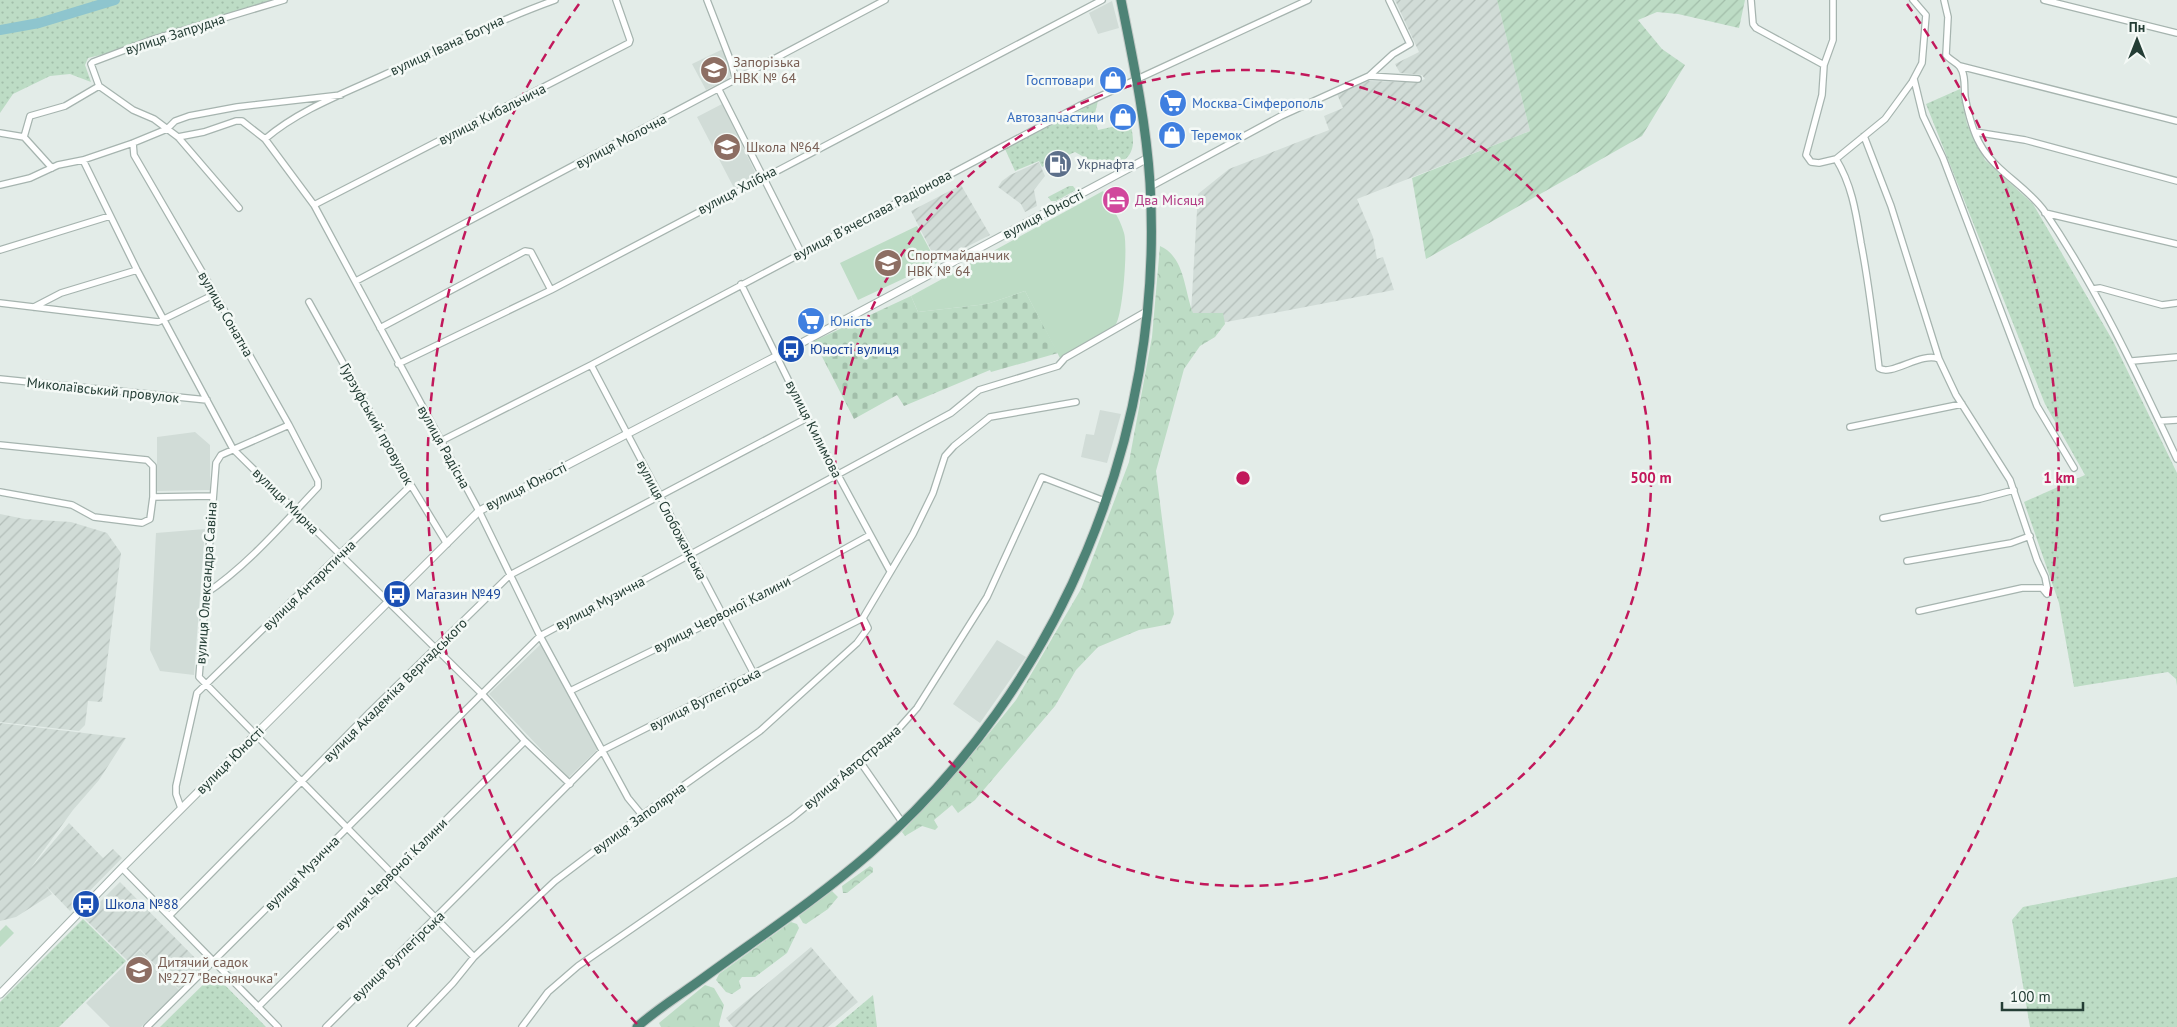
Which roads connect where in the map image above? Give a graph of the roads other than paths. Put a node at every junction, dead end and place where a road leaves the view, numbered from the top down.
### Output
1 (284, 0) edge
2 (555, 0) edge
3 (616, 0) edge
4 (707, 0) edge
5 (885, 0) edge
6 (1102, 0) edge
7 (1121, 0) edge
8 (1308, 0) edge
9 (1389, 0) edge
10 (1751, 0) edge
11 (1833, 0) edge
12 (1913, 0) edge
13 (1944, 0) edge
14 (2044, 0) edge
15 (2177, 33) edge
16 (1824, 65) junction
17 (1960, 66) junction
18 (1369, 76) junction
19 (1418, 79) dead end
20 (1914, 79) junction
21 (736, 80) junction
22 (1137, 80) junction
23 (99, 86) junction
24 (719, 90) junction
25 (341, 94) junction
26 (2177, 120) edge
27 (167, 129) junction
28 (1975, 132) junction
29 (0, 133) edge
30 (1864, 136) junction
31 (24, 137) junction
32 (178, 137) junction
33 (265, 139) junction
34 (133, 143) junction
35 (1148, 158) junction
36 (1836, 159) junction
37 (83, 160) junction
38 (52, 168) junction
39 (763, 177) junction
40 (2177, 181) edge
41 (0, 185) edge
42 (1150, 187) junction
43 (314, 205) junction
44 (239, 208) dead end
45 (2045, 213) junction
46 (110, 216) junction
47 (2177, 244) edge
48 (0, 250) edge
49 (801, 252) junction
50 (137, 270) junction
51 (356, 281) junction
52 (741, 284) junction
53 (2093, 289) junction
54 (551, 290) junction
55 (215, 294) junction
56 (309, 302) dead end
57 (0, 303) edge
58 (2177, 303) edge
59 (34, 307) junction
60 (1147, 311) junction
61 (165, 321) junction
62 (380, 328) junction
63 (778, 356) junction
64 (2177, 357) edge
65 (1939, 359) junction
66 (2132, 361) junction
67 (398, 364) junction
68 (591, 365) junction
69 (0, 379) edge
70 (207, 400) junction
71 (1076, 402) dead end
72 (1962, 404) junction
73 (808, 418) junction
74 (2177, 420) edge
75 (2160, 421) junction
76 (289, 425) junction
77 (1850, 427) dead end
78 (626, 434) junction
79 (441, 441) junction
80 (0, 445) edge
81 (233, 450) junction
82 (2177, 459) edge
83 (2074, 468) dead end
84 (838, 476) junction
85 (410, 485) junction
86 (2014, 490) junction
87 (0, 492) edge
88 (658, 495) junction
89 (212, 496) junction
90 (153, 497) junction
91 (1107, 502) junction
92 (296, 510) junction
93 (479, 511) junction
94 (1883, 518) dead end
95 (870, 535) junction
96 (2030, 536) junction
97 (448, 544) junction
98 (340, 555) junction
99 (690, 555) junction
100 (1908, 561) dead end
101 (890, 571) junction
102 (510, 575) junction
103 (205, 594) junction
104 (388, 603) junction
105 (1919, 611) dead end
106 (723, 616) junction
107 (863, 618) junction
108 (540, 636) junction
109 (436, 649) junction
110 (754, 674) junction
111 (206, 685) junction
112 (572, 690) junction
113 (483, 695) junction
114 (256, 735) junction
115 (525, 741) junction
116 (603, 750) junction
117 (861, 763) junction
118 (302, 782) junction
119 (570, 784) junction
120 (181, 808) junction
121 (642, 814) junction
122 (902, 822) junction
123 (348, 827) junction
124 (122, 868) junction
125 (392, 873) junction
126 (169, 916) junction
127 (437, 918) junction
128 (474, 957) junction
129 (214, 962) junction
130 (0, 994) edge
131 (258, 1007) junction
132 (147, 1027) edge
133 (278, 1027) edge
134 (326, 1027) edge
135 (411, 1027) edge
136 (522, 1027) edge
137 (637, 1027) edge

1 - 23 street, вулиця Запрудна
2 - 25 street, вулиця Івана Богуна
3 - 43 street, вулиця Кибальчича
4 - 21 street
5 - 21 street, вулиця Молочна
6 - 39 street, вулиця Хлібна
7 - 22 highway
8 - 22 street, вулиця В'ячеслава Радіонова
9 - 18 street
10 - 16 street
11 - 16 street
12 - 20 street
13 - 17 street
14 - 15 street
16 - 36 street
17 - 26 street
17 - 28 street
18 - 19 street
18 - 42 street
20 - 30 street
20 - 83 street
21 - 24 street, вулиця Молочна
22 - 35 highway
22 - 49 street, вулиця В'ячеслава Радіонова
23 - 27 street
23 - 31 street
24 - 39 street
24 - 51 street, вулиця Молочна
25 - 27 street, вулиця Івана Богуна
25 - 33 street, вулиця Івана Богуна
27 - 32 street
27 - 34 street, вулиця Івана Богуна
28 - 40 street
28 - 45 street
29 - 31 street
30 - 36 street
30 - 65 street
31 - 38 street
32 - 33 street, вулиця Радісна
32 - 44 street
33 - 43 street, вулиця Радісна
34 - 37 street, вулиця Івана Богуна
34 - 55 street, вулиця Сонатна
35 - 42 highway
35 - 63 street, вулиця Юності
36 - 65 street
37 - 38 street, вулиця Івана Богуна
37 - 46 street, вулиця Мирна
38 - 41 street, вулиця Івана Богуна
39 - 49 street
39 - 54 street, вулиця Хлібна
42 - 60 highway
43 - 51 street, вулиця Радісна
45 - 47 street
45 - 53 street
46 - 48 street
46 - 50 street, вулиця Мирна
49 - 52 street, вулиця В'ячеслава Радіонова
50 - 59 street
50 - 61 street, вулиця Мирна
51 - 62 street, вулиця Радісна
52 - 63 street, вулиця Килимова
52 - 68 street, вулиця В'ячеслава Радіонова
53 - 58 street
53 - 66 street
54 - 62 street
54 - 67 street, вулиця Хлібна
55 - 61 street
55 - 76 street, вулиця Сонатна
56 - 85 street, Гурзуфський провулок
57 - 59 street
59 - 61 street
60 - 84 street, вулиця Музична
60 - 91 highway
61 - 70 street, вулиця Мирна
62 - 67 street, вулиця Радісна
63 - 73 street, вулиця Килимова
63 - 78 street, вулиця Юності
64 - 66 street
65 - 72 street
66 - 75 street
67 - 79 street, вулиця Радісна
68 - 78 street, вулиця Слобожанська
68 - 79 street, вулиця В'ячеслава Радіонова
69 - 70 street, Миколаївський провулок
70 - 81 street, вулиця Мирна
71 - 101 street
72 - 77 street
72 - 86 street
73 - 84 street, вулиця Килимова
73 - 88 street, вулиця Академіка Вернадського
74 - 75 street
75 - 82 street
76 - 81 street, вулиця Олександра Савіна
76 - 92 street, вулиця Сонатна
78 - 88 street, вулиця Слобожанська
78 - 93 street, вулиця Юності
79 - 93 street, вулиця Радісна
80 - 90 street
81 - 89 street, вулиця Олександра Савіна
81 - 92 street, вулиця Мирна
84 - 95 street, вулиця Килимова
84 - 99 street, вулиця Музична
85 - 97 street, Гурзуфський провулок
85 - 98 street, вулиця Антарктична
86 - 94 street
86 - 96 street
87 - 90 street
88 - 99 street, вулиця Слобожанська
88 - 102 street, вулиця Академіка Вернадського
89 - 90 street
89 - 103 street, вулиця Олександра Савіна
91 - 117 street, вулиця Автострадна
91 - 122 highway
92 - 98 street, вулиця Мирна
92 - 103 street
93 - 97 street, вулиця Юності
93 - 102 street, вулиця Радісна
95 - 101 street, вулиця Килимова
95 - 106 street, вулиця Червоної Калини
96 - 100 street
96 - 105 street
97 - 104 street, вулиця Юності
98 - 104 street, вулиця Мирна
98 - 111 street, вулиця Антарктична
99 - 106 street, вулиця Слобожанська
99 - 108 street, вулиця Музична
101 - 107 street
102 - 108 street, вулиця Радісна
102 - 109 street, вулиця Академіка Вернадського
103 - 111 street, вулиця Олександра Савіна
104 - 109 street, вулиця Мирна
104 - 114 street, вулиця Юності
106 - 110 street, вулиця Слобожанська
106 - 112 street, вулиця Червоної Калини
107 - 110 street, вулиця Вуглегірська
107 - 121 street, вулиця Заполярна
108 - 112 street, вулиця Радісна
108 - 113 street, вулиця Музична
109 - 113 street, вулиця Мирна
109 - 118 street, вулиця Академіка Вернадського
110 - 116 street, вулиця Вуглегірська
111 - 114 street
111 - 120 street, вулиця Олександра Савіна
112 - 116 street, вулиця Радісна
113 - 115 street, вулиця Мирна
113 - 123 street, вулиця Музична
114 - 118 street
114 - 120 street, вулиця Юності
115 - 119 street, вулиця Мирна
115 - 125 street, вулиця Червоної Калини
116 - 119 street, вулиця Вуглегірська
116 - 121 street, вулиця Радісна
117 - 122 street
117 - 136 street, вулиця Автострадна
118 - 123 street
118 - 126 street, вулиця Академіка Вернадського
119 - 127 street, вулиця Вуглегірська
120 - 124 street, вулиця Юності
121 - 128 street, вулиця Заполярна
122 - 137 highway
123 - 125 street
123 - 129 street, вулиця Музична
124 - 126 street
124 - 130 street, вулиця Юності
125 - 127 street
125 - 131 street, вулиця Червоної Калини
126 - 129 street
127 - 128 street
127 - 134 street, вулиця Вуглегірська
128 - 135 street, вулиця Заполярна
129 - 131 street
129 - 132 street, вулиця Музична
131 - 133 street

